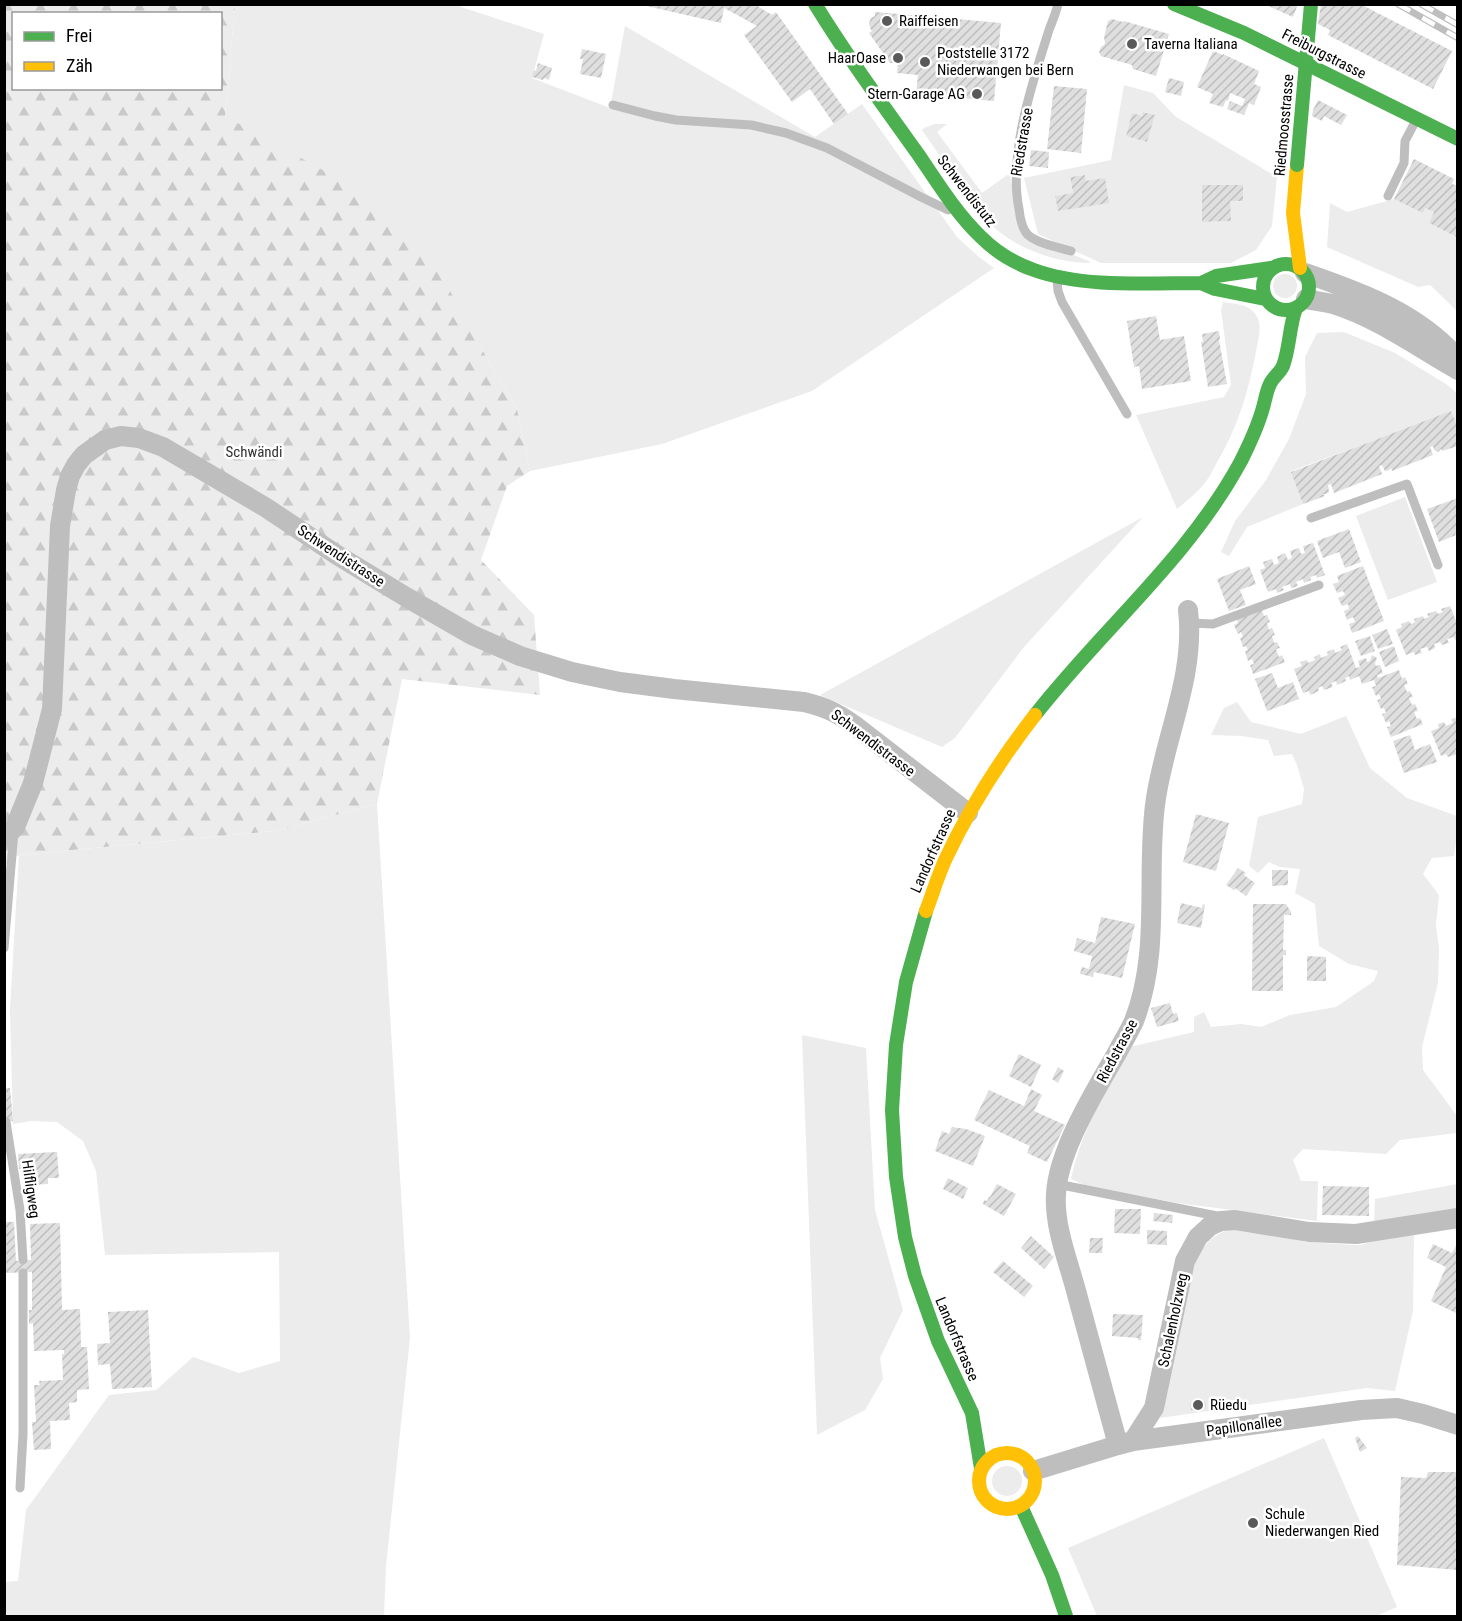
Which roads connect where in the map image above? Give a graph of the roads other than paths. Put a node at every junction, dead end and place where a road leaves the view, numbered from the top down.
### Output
1 (815, 4) edge
2 (1058, 4) edge
3 (1174, 4) edge
4 (1311, 4) edge
5 (613, 105) dead end
6 (1417, 119) junction
7 (1458, 139) edge
8 (1388, 196) dead end
9 (1293, 213) junction
10 (961, 215) junction
11 (1283, 231) dead end
12 (1071, 251) dead end
13 (1275, 262) junction
14 (1303, 271) junction
15 (1057, 276) junction
16 (1202, 283) junction
17 (1301, 303) junction
18 (1269, 307) junction
19 (1458, 359) edge
20 (1267, 369) dead end
21 (1458, 370) edge
22 (1270, 384) junction
23 (1127, 414) dead end
24 (1311, 518) dead end
25 (1438, 565) dead end
26 (1319, 585) dead end
27 (1189, 616) joint
28 (968, 813) junction
29 (10, 832) edge
30 (4, 948) edge
31 (6, 1122) edge
32 (1057, 1184) junction
33 (1458, 1218) edge
34 (1235, 1220) junction
35 (23, 1260) dead end
36 (23, 1273) dead end
37 (972, 1414) junction
38 (1458, 1425) edge
39 (1126, 1443) junction
40 (1012, 1453) junction
41 (981, 1468) junction
42 (1034, 1471) junction
43 (20, 1488) dead end
44 (1021, 1506) junction
45 (1066, 1617) edge

1 - 10 street, Schwendistutz
2 - 12 lane, Riedstrasse
3 - 6 street, Freiburgstrasse
4 - 9 street, Riedmoosstrasse, bridge
5 - 10 lane
6 - 7 street, Freiburgstrasse
6 - 8 lane
9 - 11 street, Riedmoosstrasse
9 - 14 street, Riedmoosstrasse
10 - 15 street, Schwendistutz
13 - 14 street
13 - 16 street, Schwendistutz
13 - 18 street
14 - 17 street
14 - 19 street
15 - 16 street, Schwendistutz
15 - 23 lane
16 - 18 street, Schwendistutz
17 - 18 street
17 - 21 street
17 - 22 street, Landorfstrasse
20 - 22 street, Landorfstrasse
22 - 28 street, Landorfstrasse
24 - 25 lane
26 - 27 lane
27 - 32 street, Riedstrasse
28 - 29 street, Schwendistrasse
28 - 37 street, Landorfstrasse
29 - 30 lane
31 - 35 lane, Hilfligweg
32 - 34 lane, Schalenholzweg
32 - 39 street, Riedstrasse
33 - 34 street, Schalenholzweg
34 - 39 street, Schalenholzweg
36 - 43 lane
37 - 40 street, Landorfstrasse
37 - 41 street, Landorfstrasse
38 - 39 street, Papillonallee
39 - 42 street, Papillonallee
40 - 41 street
40 - 42 street, Landorfstrasse
41 - 44 street, Landorfstrasse
42 - 44 street
44 - 45 street

